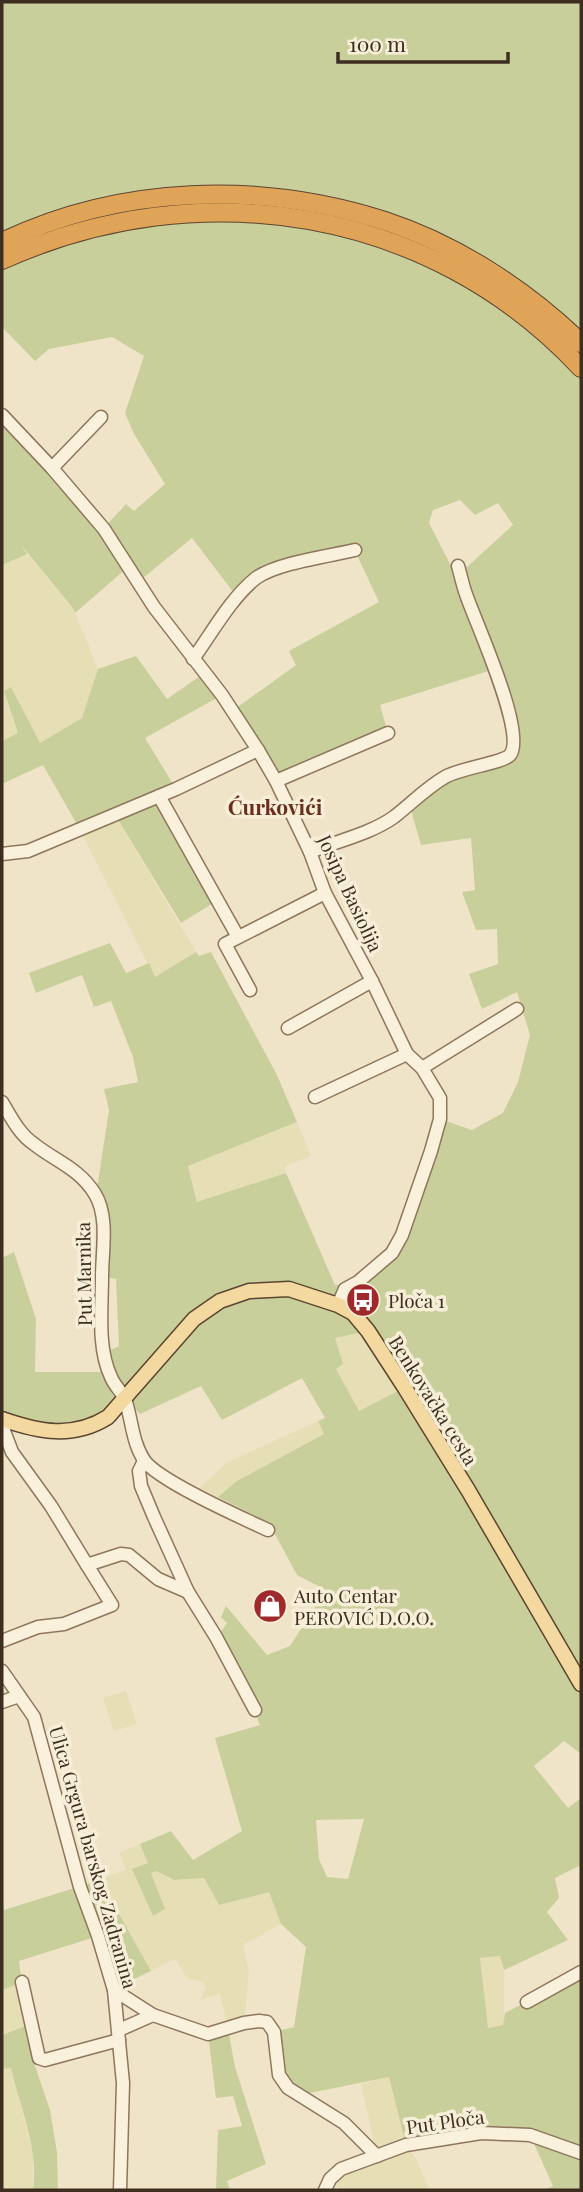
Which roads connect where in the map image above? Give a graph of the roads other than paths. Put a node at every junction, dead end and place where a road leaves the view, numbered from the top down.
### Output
1 (2, 242) edge
2 (2, 260) edge
3 (581, 343) edge
4 (581, 368) edge
5 (2, 415) edge
6 (101, 417) dead end
7 (52, 468) junction
8 (355, 551) dead end
9 (458, 566) dead end
10 (193, 659) junction
11 (388, 733) dead end
12 (258, 750) junction
13 (276, 781) junction
14 (159, 796) junction
15 (310, 852) junction
16 (2, 854) edge
17 (325, 893) junction
18 (238, 937) junction
19 (372, 981) junction
20 (250, 990) dead end
21 (517, 1009) dead end
22 (288, 1028) dead end
23 (407, 1054) junction
24 (422, 1068) junction
25 (315, 1097) dead end
26 (2, 1102) edge
27 (338, 1305) junction
28 (124, 1398) junction
29 (3, 1419) edge
30 (144, 1461) junction
31 (268, 1530) dead end
32 (87, 1565) junction
33 (188, 1592) junction
34 (2, 1641) edge
35 (2, 1671) edge
36 (581, 1684) edge
37 (19, 1696) junction
38 (2, 1702) edge
39 (255, 1710) dead end
40 (581, 1972) edge
41 (22, 1982) dead end
42 (114, 1990) junction
43 (527, 2002) dead end
44 (153, 2015) junction
45 (119, 2035) junction
46 (581, 2153) edge
47 (377, 2156) junction
48 (120, 2190) edge
49 (325, 2190) edge

1 - 3 highway
2 - 4 highway
5 - 7 street, Josipa Basiolija
6 - 7 street
7 - 10 street, Josipa Basiolija
8 - 10 street
9 - 15 street
10 - 12 street, Josipa Basiolija
11 - 13 street
12 - 13 street, Josipa Basiolija
12 - 14 street
13 - 15 street, Josipa Basiolija
14 - 16 street
14 - 18 street
15 - 17 street, Josipa Basiolija
17 - 18 street
17 - 19 street, Josipa Basiolija
18 - 20 street
19 - 22 street
19 - 23 street, Josipa Basiolija
21 - 24 street
23 - 24 street, Josipa Basiolija
23 - 25 street
24 - 27 street, Josipa Basiolija
26 - 28 street, Put Marnika
27 - 28 main road, Benkovačka cesta
27 - 36 main road, Benkovačka cesta
28 - 29 main road, Benkovačka cesta
28 - 30 street, Put Marnika
29 - 32 street
30 - 31 street
30 - 33 street, Put Marnika
32 - 33 street
32 - 34 street
33 - 39 street, Put Marnika
35 - 37 street, Ulica Grgura barskog Zadranina
37 - 38 street
37 - 42 street, Ulica Grgura barskog Zadranina
40 - 43 street
41 - 45 street
42 - 44 street
42 - 45 street, Ulica Grgura barskog Zadranina
44 - 45 street
44 - 47 street
45 - 48 street, Ulica Grgura barskog Zadranina
46 - 47 street, Put Ploča
47 - 49 street, Put Ploča

